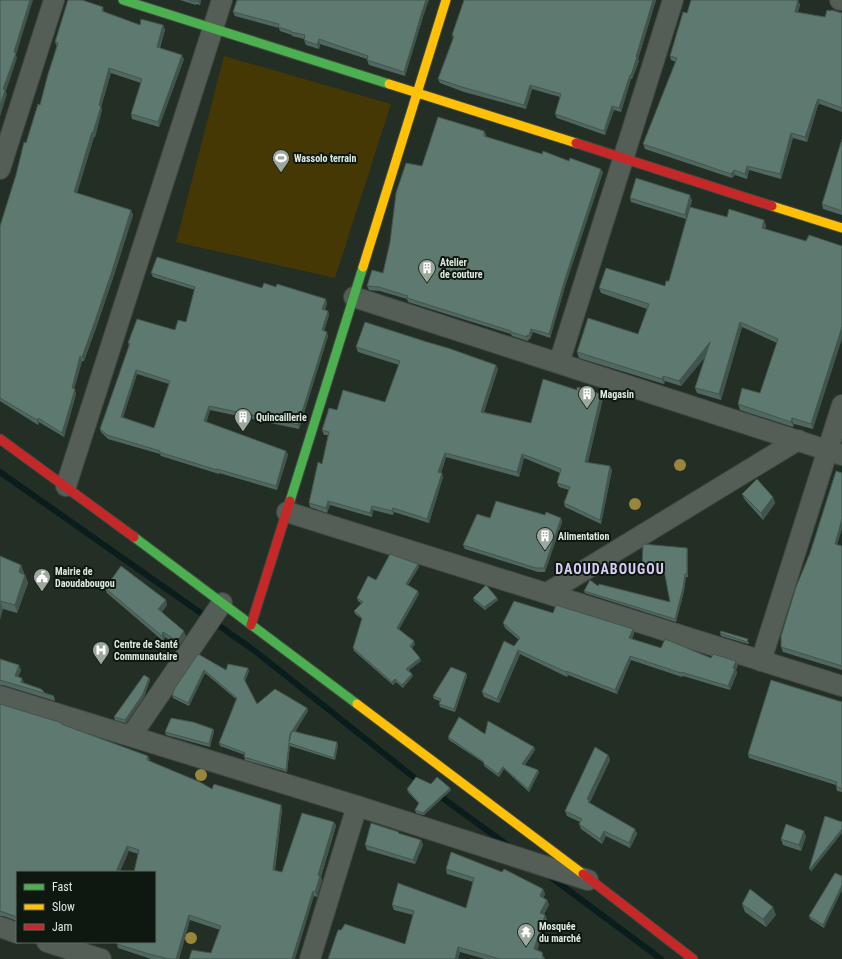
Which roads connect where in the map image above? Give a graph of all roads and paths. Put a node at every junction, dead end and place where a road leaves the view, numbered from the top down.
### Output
1 (54, 0) edge
2 (123, 0) edge
3 (222, 0) edge
4 (446, 0) edge
5 (674, 0) edge
6 (213, 28) junction
7 (417, 93) junction
8 (624, 158) junction
9 (0, 169) edge
10 (842, 228) edge
11 (354, 297) junction
12 (560, 363) junction
13 (842, 405) edge
14 (0, 439) edge
15 (798, 440) junction
16 (835, 452) edge
17 (66, 486) junction
18 (287, 512) junction
19 (547, 593) junction
20 (222, 603) junction
21 (251, 625) junction
22 (761, 661) junction
23 (842, 686) edge
24 (0, 696) edge
25 (131, 736) junction
26 (357, 806) junction
27 (594, 882) junction
28 (0, 927) edge
29 (16, 933) edge
30 (50, 943) edge
31 (101, 959) edge
32 (310, 959) edge
33 (693, 959) edge

1 - 9 street
2 - 6 street
3 - 6 street
4 - 7 street
5 - 8 street
6 - 7 street
6 - 17 street
7 - 8 street
7 - 11 street
8 - 10 street
8 - 12 street
11 - 12 street
11 - 18 street
12 - 15 street
13 - 16 street
14 - 17 street
15 - 16 street
15 - 19 street
16 - 22 street
17 - 20 street
18 - 19 street
18 - 21 street
19 - 22 street
20 - 21 street
20 - 25 street
21 - 27 street
22 - 23 street
24 - 25 street
25 - 26 street
26 - 27 street
26 - 32 street
27 - 33 street
28 - 29 street
30 - 31 street

